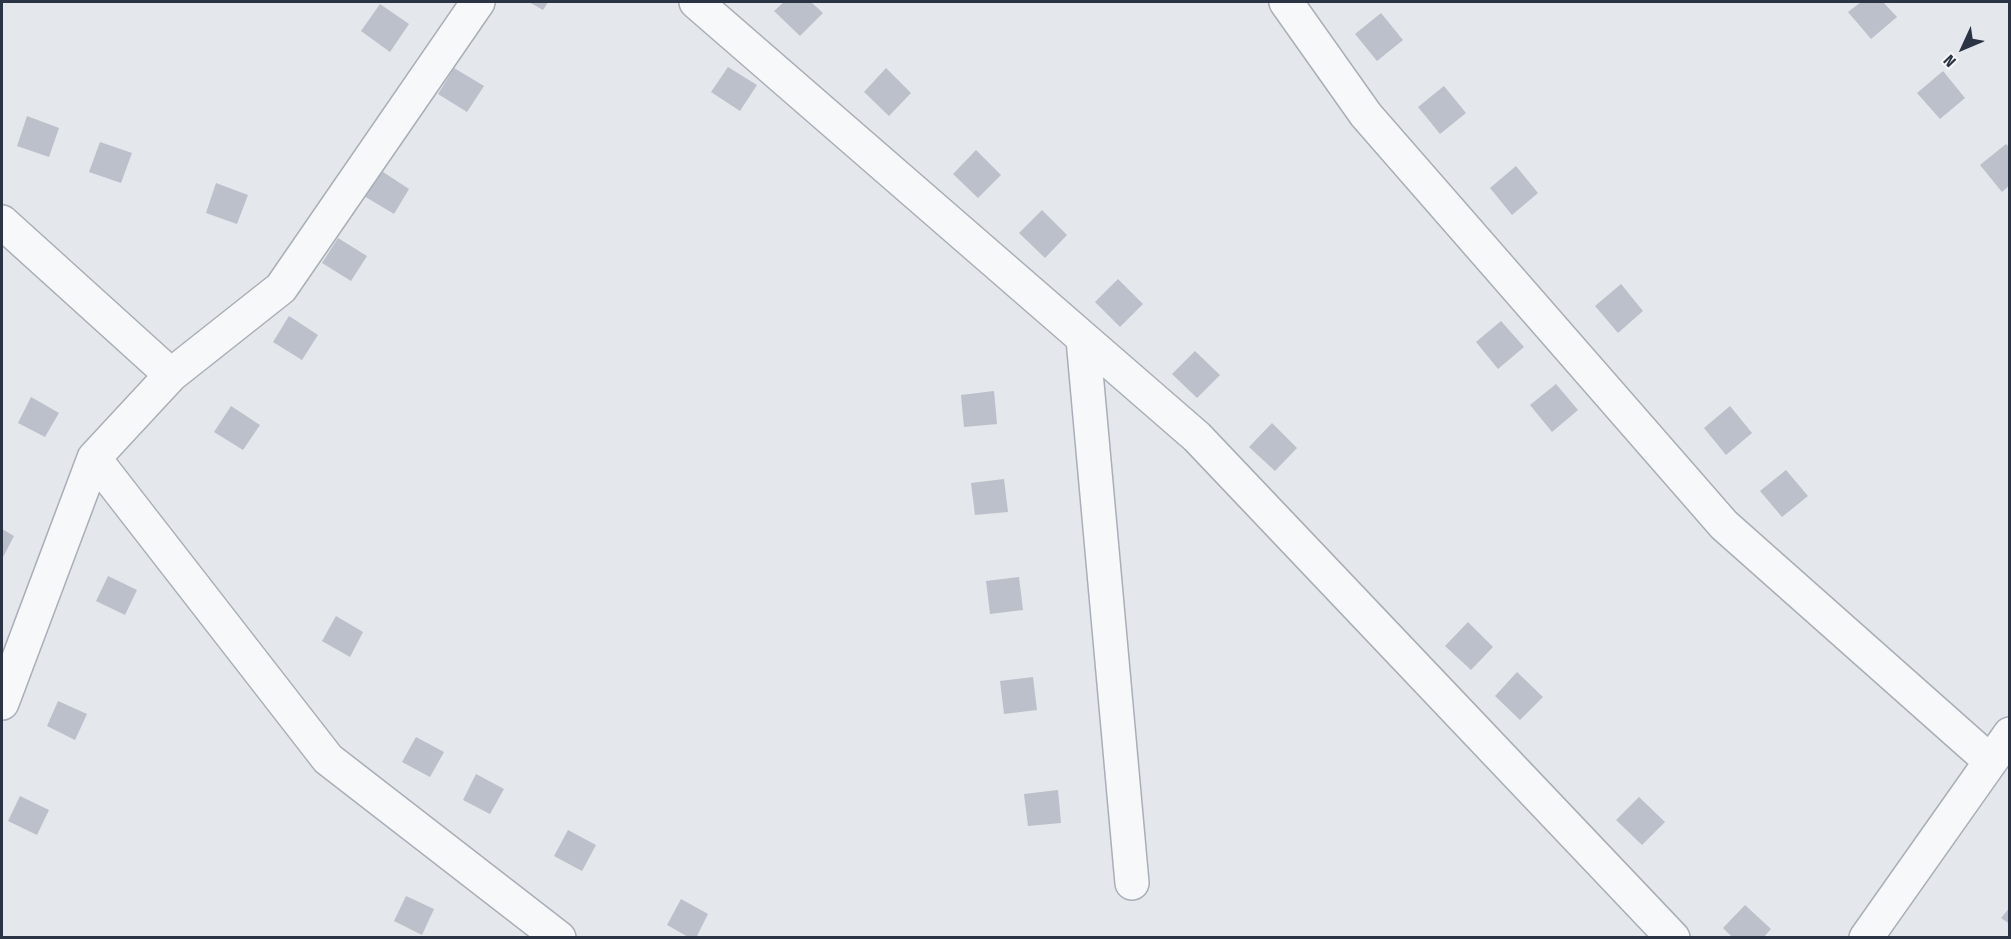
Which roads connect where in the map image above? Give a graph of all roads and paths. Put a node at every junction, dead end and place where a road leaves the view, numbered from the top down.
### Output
1 (478, 2) edge
2 (696, 2) edge
3 (1286, 2) edge
4 (2, 222) edge
5 (1083, 339) junction
6 (171, 375) junction
7 (94, 458) junction
8 (2, 703) edge
9 (2010, 734) edge
10 (1990, 761) junction
11 (1132, 883) dead end
12 (559, 938) edge
13 (1673, 938) edge
14 (1866, 938) edge

1 - 6 street
2 - 5 street
3 - 10 street
4 - 6 street
5 - 11 street
5 - 13 street
6 - 7 street
7 - 8 street
7 - 12 street
9 - 10 street
10 - 14 street

